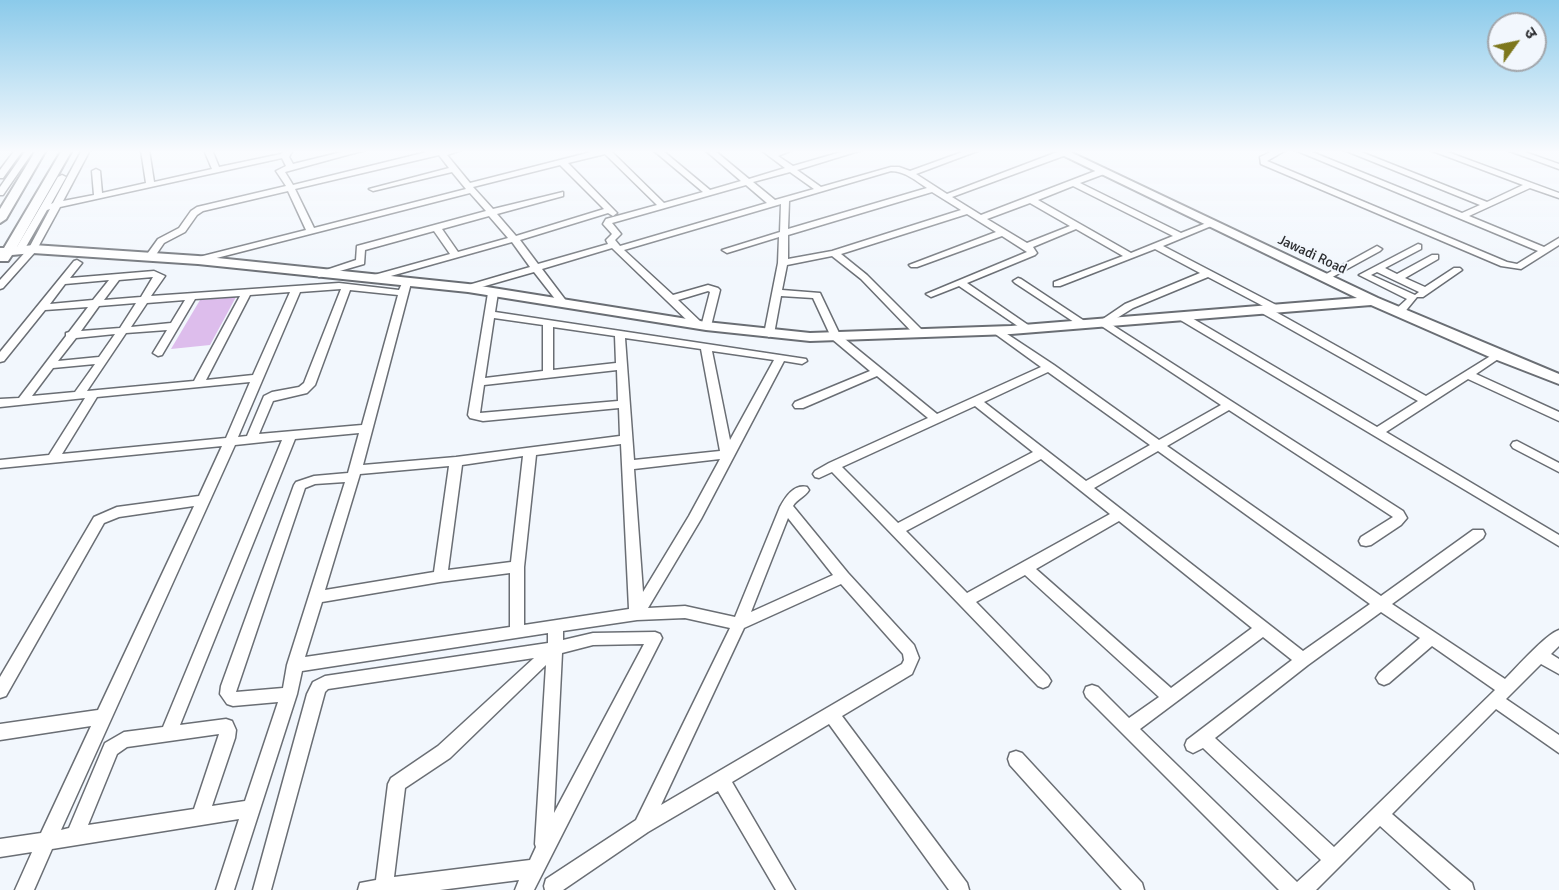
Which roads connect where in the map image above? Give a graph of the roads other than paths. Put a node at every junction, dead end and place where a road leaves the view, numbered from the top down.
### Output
1 (17, 192) edge
2 (45, 192) edge
3 (54, 192) edge
4 (63, 192) edge
5 (98, 192) edge
6 (117, 192) edge
7 (276, 192) edge
8 (293, 192) edge
9 (457, 192) edge
10 (473, 192) edge
11 (592, 192) edge
12 (649, 192) edge
13 (708, 192) edge
14 (760, 192) edge
15 (810, 192) edge
16 (924, 192) edge
17 (937, 192) edge
18 (960, 192) edge
19 (1051, 192) edge
20 (1089, 192) edge
21 (1143, 192) edge
22 (1333, 192) edge
23 (1401, 192) edge
24 (1454, 192) edge
25 (1516, 192) edge
26 (560, 194) dead end
27 (98, 196) junction
28 (946, 197) junction
29 (785, 199) junction
30 (1031, 200) junction
31 (773, 203) junction
32 (56, 205) junction
33 (1488, 205) junction
34 (663, 206) junction
35 (44, 208) junction
36 (610, 210) junction
37 (966, 211) junction
38 (491, 212) junction
39 (1461, 216) junction
40 (618, 218) junction
41 (0, 219) edge
42 (979, 219) junction
43 (1212, 224) junction
44 (1077, 226) junction
45 (436, 227) junction
46 (311, 231) junction
47 (785, 232) junction
48 (1001, 233) junction
49 (1180, 236) junction
50 (514, 239) junction
51 (1559, 241) edge
52 (1155, 246) junction
53 (616, 247) junction
54 (1026, 247) junction
55 (1418, 247) dead end
56 (1377, 249) dead end
57 (727, 250) dead end
58 (1544, 250) junction
59 (12, 253) edge
60 (834, 253) junction
61 (456, 256) junction
62 (1130, 256) junction
63 (150, 257) junction
64 (1435, 257) dead end
65 (198, 260) junction
66 (77, 263) dead end
67 (783, 263) junction
68 (914, 265) dead end
69 (535, 268) junction
70 (1377, 268) junction
71 (1456, 270) dead end
72 (1208, 273) junction
73 (318, 274) junction
74 (116, 277) junction
75 (1324, 278) junction
76 (1397, 278) junction
77 (370, 279) junction
78 (64, 281) junction
79 (1018, 281) dead end
80 (960, 282) junction
81 (1057, 284) dead end
82 (0, 286) edge
83 (347, 286) junction
84 (404, 288) junction
85 (468, 288) junction
86 (296, 289) junction
87 (1425, 291) junction
88 (246, 293) junction
89 (493, 293) junction
90 (777, 294) junction
91 (931, 294) dead end
92 (192, 296) junction
93 (1413, 298) junction
94 (671, 299) junction
95 (142, 300) junction
96 (1373, 301) junction
97 (562, 302) junction
98 (93, 304) junction
99 (43, 308) junction
100 (1270, 309) junction
101 (1399, 312) junction
102 (489, 314) junction
103 (1181, 316) junction
104 (548, 323) junction
105 (1102, 323) junction
106 (1084, 324) junction
107 (701, 325) junction
108 (174, 326) junction
109 (1029, 329) junction
110 (122, 330) junction
111 (998, 331) junction
112 (918, 332) junction
113 (620, 333) junction
114 (770, 334) junction
115 (70, 335) junction
116 (836, 337) junction
117 (706, 346) junction
118 (158, 352) dead end
119 (1497, 355) junction
120 (780, 358) junction
121 (0, 359) edge
122 (102, 360) junction
123 (802, 361) dead end
124 (48, 365) junction
125 (622, 366) junction
126 (1050, 367) junction
127 (879, 371) junction
128 (548, 374) junction
129 (1467, 374) junction
130 (258, 378) junction
131 (1559, 379) edge
132 (479, 382) junction
133 (198, 384) junction
134 (93, 394) junction
135 (79, 395) junction
136 (1424, 399) junction
137 (22, 400) junction
138 (976, 401) junction
139 (0, 403) edge
140 (624, 404) junction
141 (799, 405) dead end
142 (1230, 405) junction
143 (1559, 417) edge
144 (936, 419) junction
145 (366, 428) junction
146 (1378, 432) junction
147 (290, 436) junction
148 (626, 439) junction
149 (251, 440) junction
150 (230, 442) junction
151 (1160, 445) junction
152 (1517, 445) dead end
153 (530, 451) junction
154 (1042, 453) junction
155 (728, 454) junction
156 (53, 459) junction
157 (456, 461) junction
158 (628, 465) junction
159 (1, 466) edge
160 (833, 466) junction
161 (1559, 468) edge
162 (354, 474) junction
163 (819, 474) dead end
164 (1085, 487) junction
165 (803, 490) dead end
166 (203, 500) junction
167 (786, 507) junction
168 (1120, 514) junction
169 (897, 530) junction
170 (1478, 534) dead end
171 (1366, 541) dead end
172 (1559, 541) edge
173 (517, 567) junction
174 (1026, 568) junction
175 (440, 576) junction
176 (843, 577) junction
177 (317, 597) junction
178 (966, 601) junction
179 (1380, 603) junction
180 (637, 614) junction
181 (739, 624) junction
182 (556, 626) junction
183 (1263, 628) junction
184 (517, 632) junction
185 (1559, 636) edge
186 (1431, 637) junction
187 (554, 648) junction
188 (1539, 654) junction
189 (1303, 660) junction
190 (296, 665) junction
191 (1559, 667) edge
192 (1384, 678) dead end
193 (1043, 681) dead end
194 (0, 691) edge
195 (1092, 692) dead end
196 (289, 693) junction
197 (1499, 694) junction
198 (1170, 697) junction
199 (830, 713) junction
200 (103, 717) junction
201 (1129, 729) junction
202 (0, 732) edge
203 (168, 734) junction
204 (1559, 745) edge
205 (1016, 759) dead end
206 (721, 780) junction
207 (250, 808) junction
208 (1379, 814) junction
209 (200, 816) junction
210 (642, 826) junction
211 (75, 836) junction
212 (48, 841) junction
213 (0, 848) edge
214 (543, 849) junction
215 (1334, 859) junction
216 (533, 869) junction
217 (553, 886) dead end
218 (376, 888) edge
219 (24, 890) edge
220 (225, 890) edge
221 (262, 890) edge
222 (524, 890) edge
223 (786, 890) edge
224 (960, 890) edge
225 (1135, 890) edge
226 (1292, 890) edge
227 (1303, 890) edge
228 (1464, 890) edge

1 - 41 street
2 - 59 street
3 - 35 street
4 - 32 street
5 - 27 street
6 - 27 street
7 - 63 street
8 - 46 street
9 - 46 street
10 - 38 street
11 - 36 street
12 - 34 street
13 - 34 street
14 - 31 street
15 - 29 street
16 - 47 street
17 - 28 street
18 - 28 street
19 - 30 street
20 - 49 street
21 - 43 street, Jawadi Road
22 - 58 street
23 - 39 street
24 - 33 street
25 - 33 street
26 - 38 street
27 - 32 street
28 - 37 street
29 - 31 street
29 - 47 street
30 - 42 street
30 - 44 street
31 - 53 street
32 - 35 street
32 - 59 street
33 - 39 street
34 - 40 street
35 - 59 street
36 - 40 street
36 - 50 street
37 - 42 street
37 - 60 street
38 - 45 street
38 - 50 street
39 - 58 street
40 - 53 street
42 - 48 street
43 - 49 street
43 - 75 street, Jawadi Road
44 - 54 street
44 - 62 street
45 - 61 street
45 - 73 street
46 - 65 street
47 - 57 street
47 - 67 street
48 - 54 street
48 - 68 street
49 - 52 street
50 - 61 street
50 - 69 street
51 - 58 street
52 - 62 street
52 - 72 street
53 - 69 street
53 - 94 street
54 - 80 street
55 - 70 street
56 - 75 street
59 - 63 street
59 - 82 street
60 - 67 street
60 - 112 street
61 - 77 street
62 - 81 street
63 - 65 street
64 - 76 street
65 - 73 street
66 - 78 street
67 - 90 street
69 - 85 street
69 - 97 street
70 - 76 street
70 - 93 street
71 - 87 street
72 - 100 street
72 - 105 street
73 - 77 street
74 - 78 street
74 - 95 street
74 - 98 street
75 - 96 street, Jawadi Road
76 - 87 street
77 - 84 street
78 - 99 street
79 - 106 street
80 - 91 street
80 - 109 street
83 - 84 street
83 - 86 street
83 - 149 street
84 - 85 street
84 - 145 street
85 - 89 street
86 - 88 street
86 - 130 street
87 - 93 street
88 - 92 street
88 - 133 street
89 - 97 street
89 - 102 street
90 - 114 street
90 - 116 street
92 - 95 street
92 - 108 street
93 - 101 street
94 - 107 street
94 - 107 street
95 - 98 street
95 - 110 street
96 - 100 street
96 - 101 street, Jawadi Road
97 - 107 street
98 - 99 street
98 - 115 street
99 - 121 street
100 - 103 street
100 - 136 street
101 - 119 street, Jawadi Road
102 - 104 street
102 - 132 street
103 - 105 street
103 - 146 street
104 - 113 street
104 - 128 street
105 - 106 street
105 - 142 street
106 - 109 street
107 - 114 street
108 - 110 street
108 - 118 street
109 - 111 street
110 - 115 street
110 - 122 street
111 - 112 street
111 - 126 street
112 - 116 street
113 - 117 street
113 - 125 street
114 - 116 street
115 - 124 street
116 - 127 street
117 - 120 street
117 - 155 street
119 - 129 street
119 - 131 street, Jawadi Road
120 - 123 street
120 - 155 street
122 - 124 street
122 - 135 street
124 - 137 street
125 - 128 street
125 - 140 street
126 - 138 street
126 - 151 street
127 - 141 street
127 - 144 street
128 - 132 street
129 - 136 street
129 - 143 street
130 - 133 street
130 - 150 street
132 - 140 street
133 - 134 street
134 - 135 street
134 - 156 street
135 - 137 street
136 - 146 street
137 - 139 street
138 - 144 street
138 - 154 street
140 - 148 street
142 - 151 street
142 - 171 street
144 - 160 street
145 - 147 street
145 - 162 street
146 - 172 street
147 - 149 street
147 - 203 street
148 - 153 street
148 - 158 street
149 - 150 street
150 - 156 street
150 - 166 street
151 - 164 street
151 - 179 street
152 - 161 street
153 - 157 street
153 - 173 street
154 - 164 street
154 - 169 street
155 - 158 street
155 - 180 street
156 - 159 street
157 - 162 street
157 - 175 street
158 - 180 street
160 - 163 street
160 - 169 street
162 - 177 street
162 - 196 street
164 - 168 street
165 - 167 street
166 - 194 street
166 - 200 street
167 - 176 street
167 - 181 street
168 - 174 street
168 - 183 street
169 - 178 street
170 - 179 street
173 - 175 street
173 - 184 street
174 - 178 street
174 - 198 street
175 - 177 street
176 - 181 street
176 - 199 street
177 - 190 street
178 - 193 street
179 - 186 street
179 - 189 street
180 - 181 street
180 - 182 street
181 - 210 street
182 - 184 street
182 - 187 street
183 - 189 street
183 - 198 street
184 - 190 street
185 - 188 street
186 - 192 street
186 - 197 street
187 - 214 street
187 - 214 street
187 - 218 street
187 - 221 street
188 - 191 street
188 - 197 street
189 - 215 street
190 - 196 street
195 - 201 street
196 - 207 street
197 - 204 street
197 - 208 street
198 - 201 street
199 - 206 street
199 - 224 street
200 - 202 street
200 - 212 street
201 - 226 street
203 - 209 street
203 - 211 street
205 - 225 street
206 - 210 street
206 - 223 street
207 - 209 street
207 - 220 street
208 - 215 street
208 - 228 street
209 - 211 street
210 - 217 street
211 - 212 street
212 - 213 street
212 - 219 street
214 - 216 street
215 - 227 street
216 - 218 street
216 - 222 street

